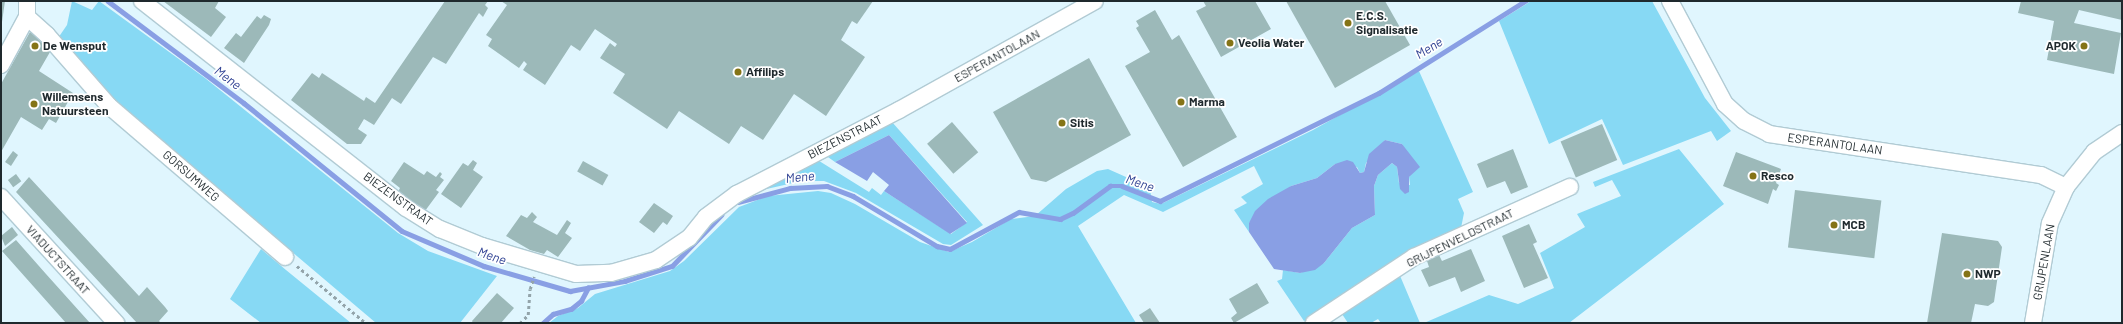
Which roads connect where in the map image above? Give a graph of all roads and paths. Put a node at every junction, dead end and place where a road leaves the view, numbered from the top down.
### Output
1 (142, 1) edge
2 (1095, 1) edge
3 (1670, 1) edge
4 (27, 9) edge
5 (1, 65) edge
6 (899, 110) joint
7 (2122, 133) edge
8 (1570, 188) dead end
9 (2066, 188) junction
10 (1, 197) edge
11 (286, 257) joint
12 (535, 274) dead end
13 (116, 323) edge
14 (366, 323) edge
15 (520, 323) edge
16 (1314, 323) edge
17 (2033, 323) edge

1 - 6 street, BIEZENSTRAAT
2 - 6 street, ESPERANTOLAAN
3 - 9 street, ESPERANTOLAAN
4 - 5 street
4 - 11 street, GORSUMWEG
7 - 9 street, GRIJPENLAAN
8 - 16 street, GRIJPENVELDSTRAAT
9 - 17 street, GRIJPENLAAN
10 - 13 street, VIADUCTSTRAAT
11 - 14 path
12 - 15 path

